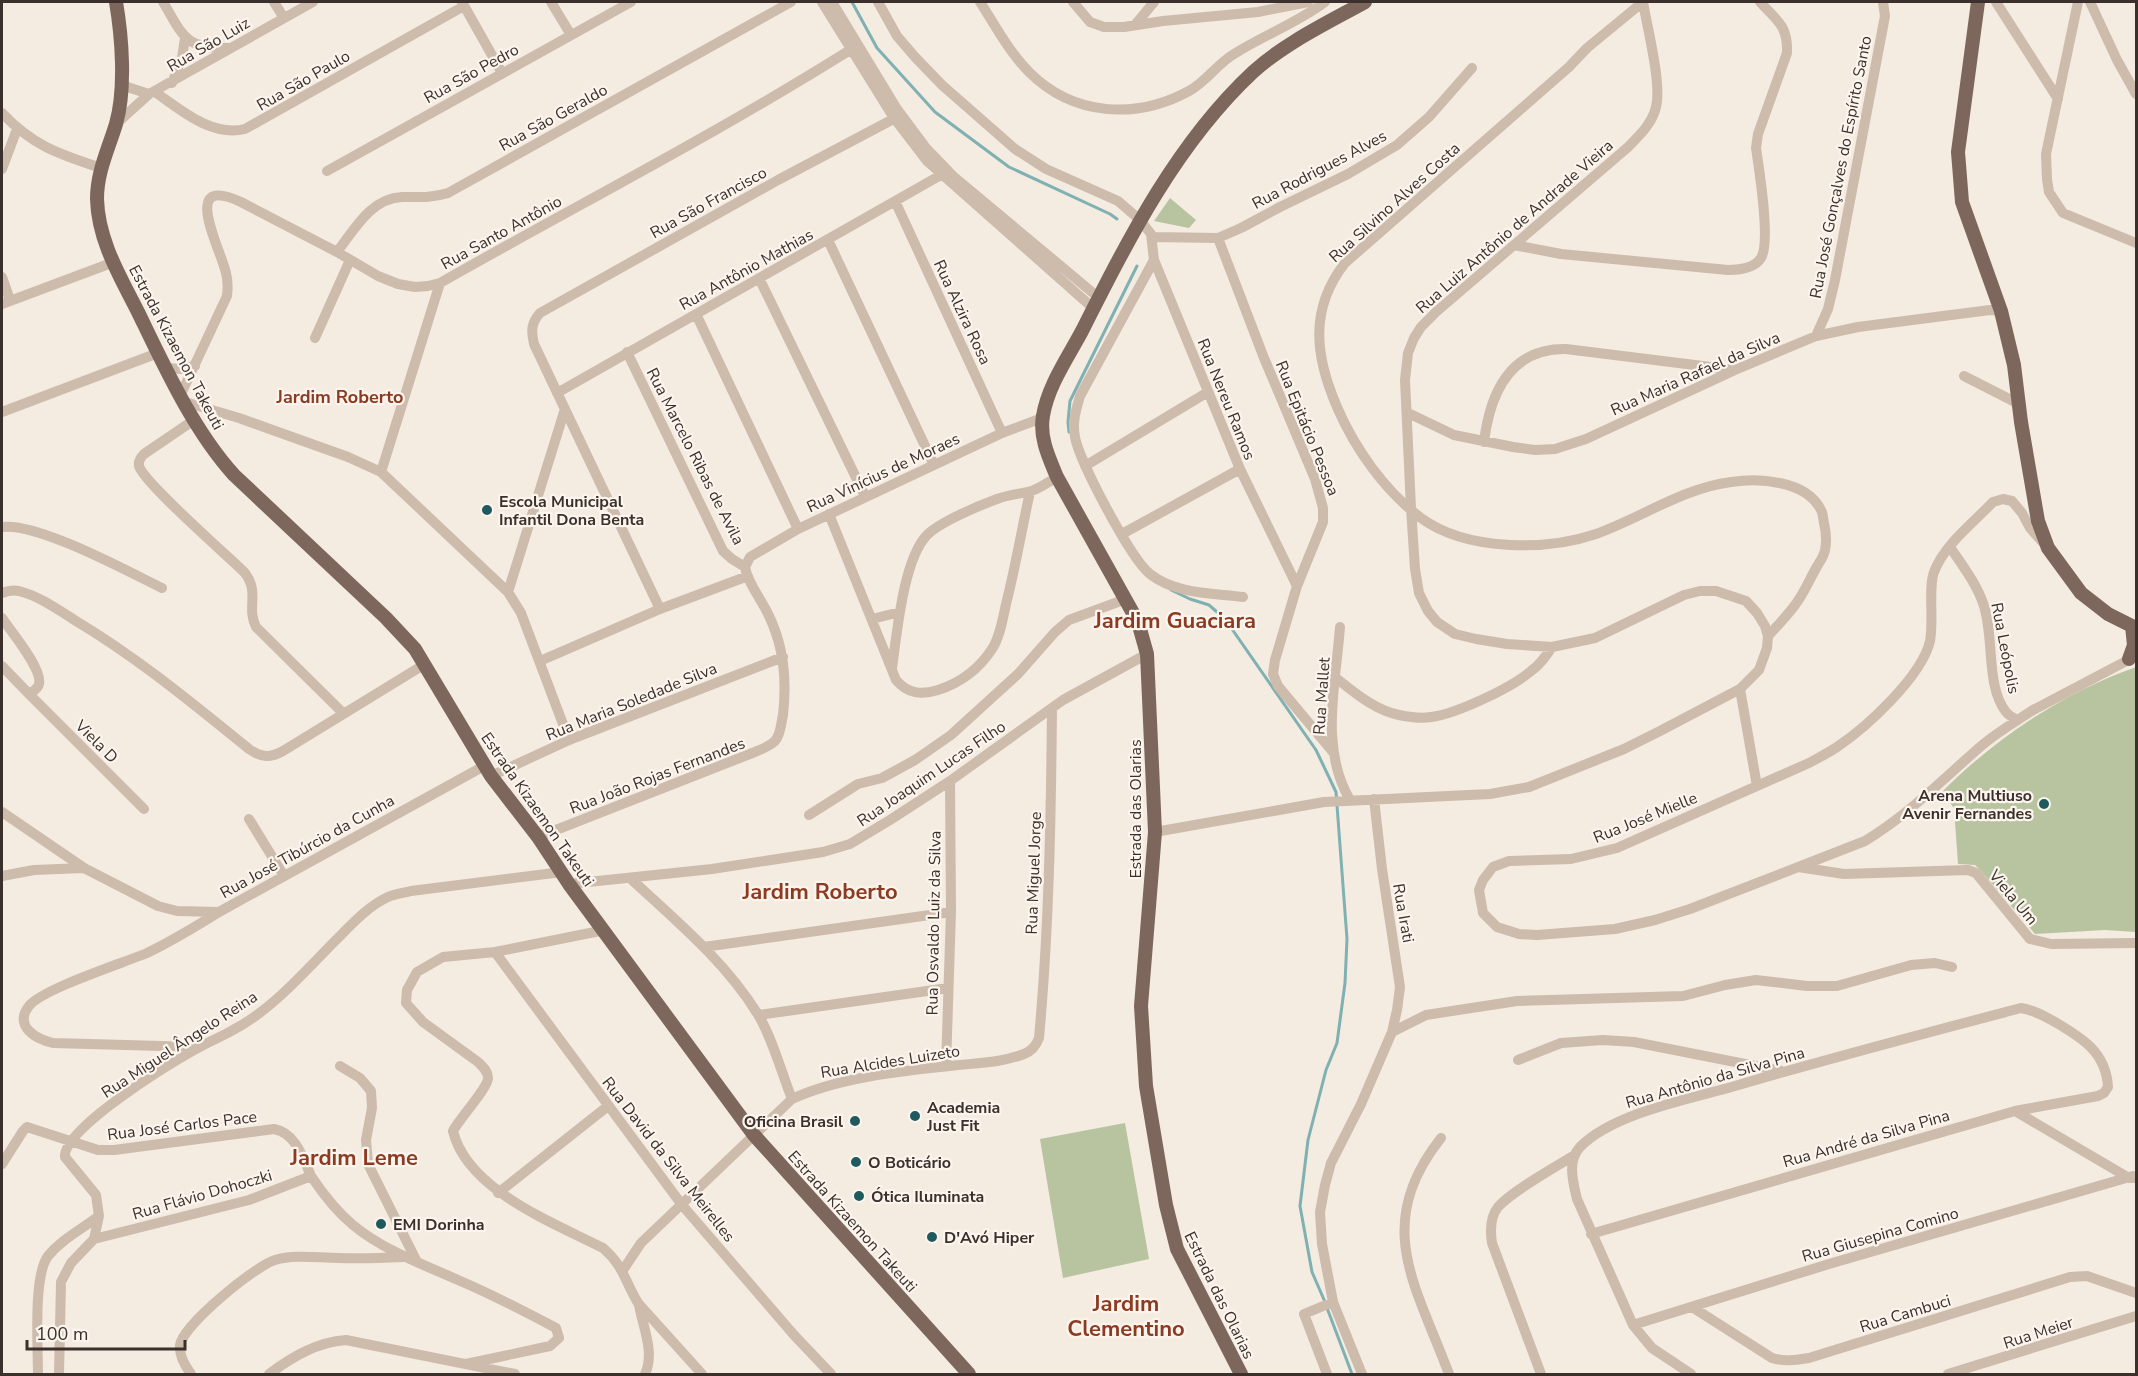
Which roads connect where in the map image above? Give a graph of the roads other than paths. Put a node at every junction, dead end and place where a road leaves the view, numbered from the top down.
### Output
1 (116, 2) edge
2 (163, 2) edge
3 (274, 2) edge
4 (312, 2) edge
5 (551, 2) edge
6 (631, 2) edge
7 (791, 2) edge
8 (822, 2) edge
9 (832, 2) edge
10 (878, 2) edge
11 (980, 2) edge
12 (1073, 2) edge
13 (1154, 2) edge
14 (1308, 2) edge
15 (1325, 2) edge
16 (1365, 2) edge
17 (1643, 2) edge
18 (1760, 2) edge
19 (1883, 2) edge
20 (1978, 2) edge
21 (1996, 2) edge
22 (2078, 2) edge
23 (2090, 2) edge
24 (463, 4) edge
25 (284, 18) junction
26 (1135, 25) junction
27 (571, 34) junction
28 (184, 38) junction
29 (854, 47) junction
30 (228, 48) junction
31 (1472, 68) dead end
32 (502, 73) junction
33 (172, 83) junction
34 (121, 85) junction
35 (152, 93) junction
36 (2136, 94) edge
37 (2058, 99) junction
38 (2, 113) edge
39 (897, 116) junction
40 (116, 124) junction
41 (17, 129) junction
42 (101, 168) junction
43 (2, 169) edge
44 (327, 171) dead end
45 (945, 173) junction
46 (896, 203) junction
47 (1140, 220) junction
48 (1152, 237) junction
49 (1218, 238) junction
50 (828, 240) junction
51 (2136, 243) edge
52 (1514, 245) junction
53 (337, 252) junction
54 (350, 260) junction
55 (1154, 260) junction
56 (114, 262) junction
57 (2, 277) edge
58 (759, 278) junction
59 (440, 283) junction
60 (6, 302) edge
61 (1096, 303) junction
62 (2001, 311) junction
63 (696, 314) junction
64 (1816, 336) junction
65 (315, 338) dead end
66 (627, 352) junction
67 (158, 353) junction
68 (195, 366) junction
69 (166, 368) junction
70 (1735, 370) junction
71 (1964, 376) dead end
72 (1208, 392) junction
73 (557, 393) junction
74 (183, 398) junction
75 (2019, 404) junction
76 (565, 409) junction
77 (2, 412) edge
78 (1408, 413) junction
79 (1042, 418) junction
80 (194, 420) junction
81 (1002, 434) junction
82 (1484, 442) junction
83 (934, 465) junction
84 (1085, 466) junction
85 (1240, 469) junction
86 (381, 472) junction
87 (1057, 477) junction
88 (1030, 492) junction
89 (865, 496) junction
90 (1411, 508) junction
91 (830, 514) junction
92 (2, 527) edge
93 (798, 529) junction
94 (1122, 534) junction
95 (1950, 547) junction
96 (2048, 548) junction
97 (746, 572) junction
98 (1298, 586) junction
99 (162, 588) dead end
100 (508, 592) junction
101 (2, 593) edge
102 (1243, 597) dead end
103 (1126, 599) junction
104 (660, 609) junction
105 (900, 612) junction
106 (2, 618) edge
107 (872, 619) junction
108 (1340, 627) dead end
109 (2134, 627) edge
110 (1768, 636) junction
111 (1552, 647) junction
112 (1147, 654) junction
113 (783, 657) junction
114 (2133, 657) edge
115 (540, 661) junction
116 (425, 664) junction
117 (2, 666) edge
118 (892, 669) junction
119 (1336, 678) junction
120 (1740, 689) junction
121 (29, 694) junction
122 (1052, 708) junction
123 (343, 713) junction
124 (2018, 720) junction
125 (569, 740) junction
126 (1333, 752) junction
127 (487, 771) junction
128 (950, 781) junction
129 (1757, 786) junction
130 (1350, 800) junction
131 (1378, 803) junction
132 (144, 809) dead end
133 (2, 812) edge
134 (809, 815) dead end
135 (249, 819) dead end
136 (1376, 822) junction
137 (1155, 832) junction
138 (538, 837) junction
139 (1798, 867) junction
140 (84, 868) junction
141 (2, 876) edge
142 (284, 876) junction
143 (566, 878) junction
144 (630, 878) junction
145 (219, 912) junction
146 (951, 912) junction
147 (605, 930) junction
148 (2136, 943) edge
149 (704, 947) junction
150 (495, 952) junction
151 (1952, 967) dead end
152 (948, 988) junction
153 (2021, 1008) joint
154 (759, 1014) junction
155 (1392, 1032) junction
156 (1039, 1038) joint
157 (198, 1047) junction
158 (1518, 1060) dead end
159 (340, 1066) dead end
160 (946, 1066) junction
161 (1784, 1072) junction
162 (792, 1099) junction
163 (608, 1106) junction
164 (2015, 1112) junction
165 (754, 1135) junction
166 (1441, 1138) dead end
167 (69, 1141) junction
168 (1573, 1156) junction
169 (2, 1164) edge
170 (311, 1176) junction
171 (2134, 1177) edge
172 (498, 1193) junction
173 (682, 1205) junction
174 (99, 1216) junction
175 (1592, 1234) junction
176 (94, 1239) junction
177 (404, 1257) junction
178 (417, 1262) junction
179 (623, 1270) junction
180 (2136, 1293) edge
181 (638, 1303) junction
182 (1331, 1303) junction
183 (1692, 1307) junction
184 (2136, 1316) edge
185 (1633, 1325) junction
186 (465, 1364) junction
187 (38, 1374) edge
188 (59, 1374) edge
189 (191, 1374) edge
190 (269, 1374) edge
191 (515, 1374) edge
192 (645, 1374) edge
193 (702, 1374) edge
194 (831, 1374) edge
195 (969, 1374) edge
196 (1241, 1374) edge
197 (1327, 1374) edge
198 (1362, 1374) edge
199 (1449, 1374) edge
200 (1541, 1374) edge
201 (1691, 1374) edge
202 (1948, 1374) edge

1 - 34 main road, Estrada Kizaemon Takeuti
2 - 28 street
3 - 25 street
4 - 25 street, Rua São Luiz
5 - 27 street
6 - 27 street, Rua São Pedro
7 - 53 street, Rua São Geraldo
8 - 29 street
9 - 29 street
10 - 47 street
11 - 15 street
12 - 26 street
13 - 26 street
14 - 26 street
16 - 47 main road, Estrada das Olarias
17 - 52 street, Rua Luiz Antônio de Andrade Vieira
17 - 90 street, Rua Silvino Alves Costa
18 - 52 street
19 - 64 street, Rua José Gonçalves do Espírito Santo
20 - 62 main road
21 - 37 street
22 - 37 street
23 - 36 street
24 - 32 street
24 - 35 street, Rua São Paulo
25 - 30 street, Rua São Luiz
27 - 32 street, Rua São Pedro
28 - 30 street
28 - 33 street
29 - 39 street
29 - 59 street, Rua Santo Antônio
30 - 33 street, Rua São Luiz
31 - 49 street, Rua Rodrigues Alves
32 - 44 street, Rua São Pedro
33 - 35 street, Rua São Luiz
34 - 35 street
34 - 40 main road, Estrada Kizaemon Takeuti
35 - 40 street, Rua São Luiz
37 - 51 street
38 - 41 street
39 - 45 street
39 - 73 street, Rua São Francisco
40 - 42 main road, Estrada Kizaemon Takeuti
41 - 42 street
41 - 43 street
42 - 56 main road, Estrada Kizaemon Takeuti
45 - 46 street, Rua Antônio Mathias
45 - 61 street
46 - 50 street, Rua Antônio Mathias
46 - 81 street, Rua Alzira Rosa
47 - 48 street
47 - 61 main road, Estrada das Olarias
48 - 49 street, Rua Rodrigues Alves
48 - 55 street, Rua Nereu Ramos
49 - 98 street, Rua Epitácio Pessoa
50 - 58 street, Rua Antônio Mathias
50 - 83 street
52 - 78 street, Rua Luiz Antônio de Andrade Vieira
53 - 54 street, Rua Santo Antônio
53 - 68 street, Rua Santo Antônio
54 - 59 street, Rua Santo Antônio
54 - 65 street
55 - 72 street, Rua Nereu Ramos
55 - 84 street
56 - 60 street
56 - 67 main road, Estrada Kizaemon Takeuti
57 - 60 street
58 - 63 street, Rua Antônio Mathias
58 - 89 street
59 - 86 street
61 - 79 main road, Estrada das Olarias
62 - 64 street, Rua Maria Rafael da Silva
62 - 75 main road
63 - 66 street, Rua Antônio Mathias
63 - 93 street
64 - 70 street, Rua Maria Rafael da Silva
66 - 73 street, Rua Antônio Mathias
66 - 97 street, Rua Marcelo Ribas de Avila
67 - 69 main road, Estrada Kizaemon Takeuti
67 - 77 street
68 - 69 street
68 - 74 street, Rua Santo Antônio
69 - 74 main road, Estrada Kizaemon Takeuti
70 - 82 street, Rua Maria Rafael da Silva
70 - 82 street
71 - 75 street
72 - 84 street
72 - 85 street, Rua Nereu Ramos
73 - 76 street
74 - 80 main road, Estrada Kizaemon Takeuti
74 - 86 street
75 - 96 main road
76 - 100 street
76 - 104 street
78 - 82 street, Rua Maria Rafael da Silva
78 - 90 street, Rua Luiz Antônio de Andrade Vieira
79 - 81 street, Rua Vinícius de Moraes
79 - 87 main road, Estrada das Olarias
80 - 116 main road, Estrada Kizaemon Takeuti
80 - 123 street
81 - 83 street, Rua Vinícius de Moraes
83 - 89 street, Rua Vinícius de Moraes
84 - 94 street
85 - 94 street
85 - 98 street, Rua Nereu Ramos
86 - 100 street
87 - 88 street
87 - 103 main road, Estrada das Olarias
88 - 105 street
88 - 118 street
89 - 91 street, Rua Vinícius de Moraes
90 - 110 street, Rua Silvino Alves Costa
90 - 111 street, Rua Luiz Antônio de Andrade Vieira
91 - 93 street, Rua Vinícius de Moraes
91 - 107 street
92 - 99 street
93 - 97 street, Rua Vinícius de Moraes
94 - 102 street
95 - 96 street, Rua José Mielle
95 - 124 street, Rua Leópolis
95 - 129 street, Rua José Mielle
96 - 109 main road
97 - 104 street
97 - 113 street
98 - 126 street, Rua Epitácio Pessoa
100 - 115 street
101 - 123 street
103 - 112 main road, Estrada das Olarias
103 - 134 street
104 - 115 street
105 - 107 street
105 - 118 street
106 - 121 street
107 - 118 street
108 - 119 street, Rua Mallet
109 - 114 main road
110 - 111 street, Rua Luiz Antônio de Andrade Vieira
110 - 120 street
111 - 119 street
112 - 122 street, Rua Joaquim Lucas Filho
112 - 137 main road, Estrada das Olarias
113 - 125 street, Rua Maria Soledade Silva
113 - 138 street, Rua João Rojas Fernandes
114 - 124 street, Rua José Mielle
115 - 125 street
116 - 123 street
116 - 127 main road, Estrada Kizaemon Takeuti
117 - 121 street, Viela D
119 - 126 street, Rua Mallet
120 - 129 street
120 - 131 street
121 - 132 street, Viela D
122 - 128 street, Rua Joaquim Lucas Filho
122 - 156 street, Rua Miguel Jorge
124 - 139 street, Rua José Mielle
125 - 127 street, Rua Maria Soledade Silva
126 - 130 street, Rua Mallet
127 - 138 main road, Estrada Kizaemon Takeuti
127 - 142 street, Rua José Tibúrcio da Cunha
128 - 144 street, Rua Joaquim Lucas Filho
128 - 146 street, Rua Osvaldo Luiz da Silva
129 - 139 street, Rua José Mielle
130 - 131 street
130 - 136 street
130 - 137 street
131 - 136 street, Rua Irati
133 - 140 street
135 - 142 street
136 - 155 street, Rua Irati
137 - 196 main road, Estrada das Olarias
138 - 143 main road, Estrada Kizaemon Takeuti
139 - 148 street, Viela Um
140 - 141 street, Rua José Tibúrcio da Cunha
140 - 145 street, Rua José Tibúrcio da Cunha
142 - 145 street, Rua José Tibúrcio da Cunha
143 - 144 street, Rua Joaquim Lucas Filho
143 - 147 main road, Estrada Kizaemon Takeuti
143 - 157 street, Rua Miguel Ângelo Reina
144 - 149 street
145 - 157 street
146 - 149 street
146 - 152 street, Rua Osvaldo Luiz da Silva
147 - 150 street
147 - 165 main road, Estrada Kizaemon Takeuti
149 - 154 street
150 - 163 street, Rua David da Silva Meirelles
150 - 172 street
151 - 155 street
152 - 154 street
152 - 160 street, Rua Osvaldo Luiz da Silva
153 - 161 street, Rua Antônio da Silva Pina
153 - 164 street, Rua André da Silva Pina
154 - 162 street
155 - 182 street, Rua Irati
156 - 160 street, Rua Alcides Luizeto
157 - 167 street, Rua Miguel Ângelo Reina
158 - 161 street
159 - 178 street
160 - 162 street, Rua Alcides Luizeto
161 - 168 street, Rua Antônio da Silva Pina
162 - 165 street, Rua Alcides Luizeto
163 - 172 street
163 - 173 street, Rua David da Silva Meirelles
164 - 171 street
164 - 175 street, Rua André da Silva Pina
165 - 173 street, Rua Alcides Luizeto
165 - 195 main road, Estrada Kizaemon Takeuti
166 - 199 street
167 - 169 street, Rua José Carlos Pace
167 - 170 street, Rua José Carlos Pace
167 - 174 street
168 - 175 street
168 - 200 street, Rua Antônio da Silva Pina
170 - 176 street, Rua Flávio Dohoczki
170 - 177 street
171 - 183 street, Rua Giusepina Comino
172 - 179 street
173 - 179 street, Rua Alcides Luizeto
173 - 194 street, Rua David da Silva Meirelles
174 - 176 street
174 - 187 street
175 - 185 street
176 - 188 street
177 - 178 street
177 - 189 street
178 - 186 street
179 - 181 street
180 - 183 street, Rua Cambuci
181 - 192 street
181 - 193 street
182 - 197 street
182 - 198 street, Rua Irati
183 - 185 street, Rua Giusepina Comino
184 - 202 street, Rua Meier
185 - 201 street
186 - 190 street
186 - 191 street

